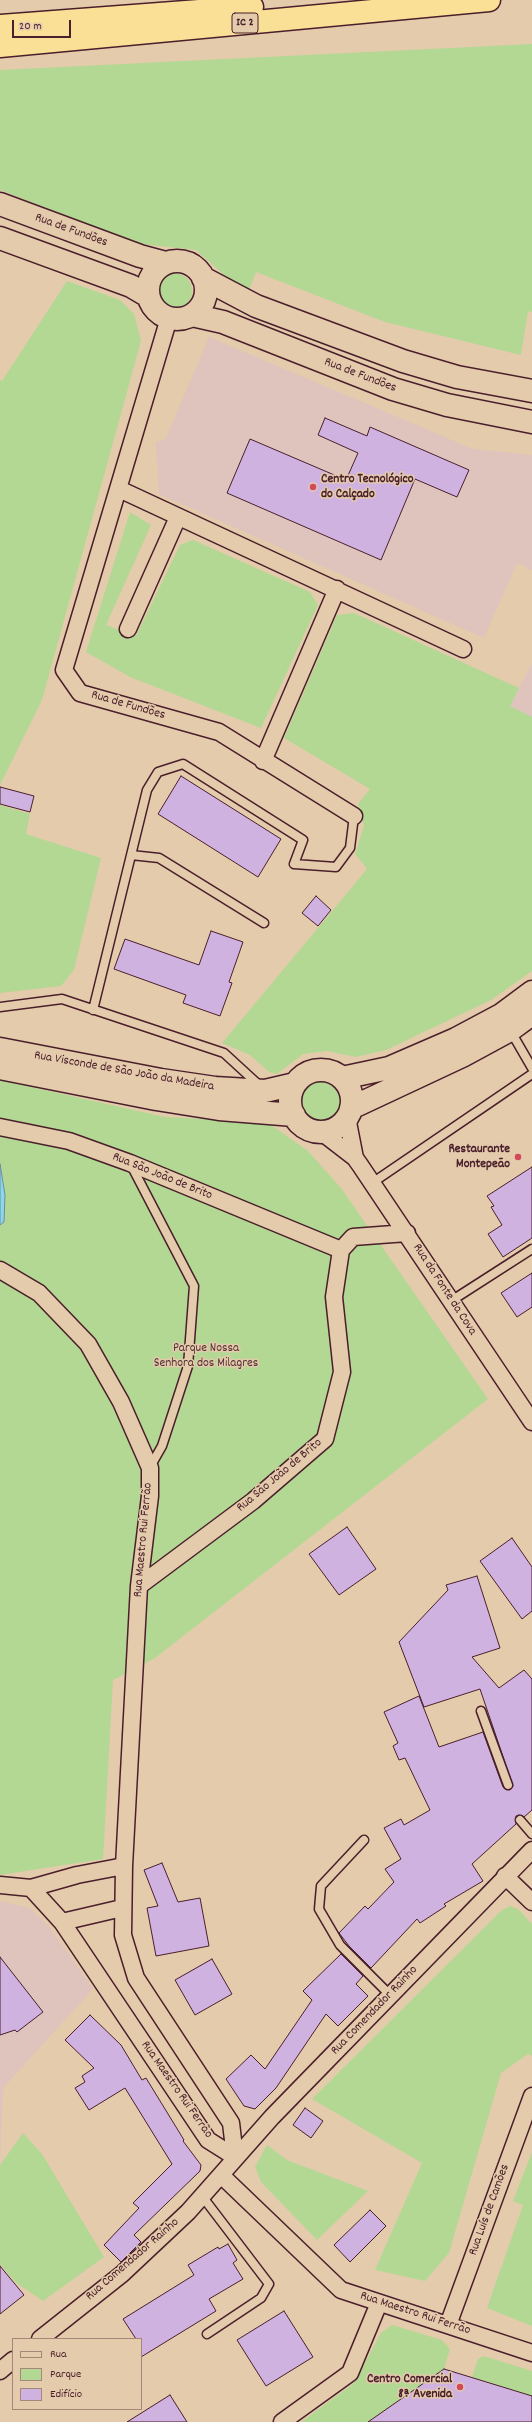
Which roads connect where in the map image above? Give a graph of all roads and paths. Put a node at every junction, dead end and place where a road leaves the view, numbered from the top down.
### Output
1 (331, 0) edge
2 (489, 0) edge
3 (0, 26) edge
4 (0, 46) edge
5 (0, 204) edge
6 (0, 238) edge
7 (166, 263) junction
8 (204, 278) junction
9 (148, 296) junction
10 (192, 315) junction
11 (169, 318) junction
12 (532, 391) edge
13 (532, 422) edge
14 (119, 489) junction
15 (178, 518) junction
16 (336, 589) junction
17 (128, 628) dead end
18 (463, 649) dead end
19 (263, 761) junction
20 (354, 816) joint
21 (131, 855) junction
22 (264, 923) dead end
23 (532, 992) edge
24 (0, 1007) edge
25 (93, 1010) junction
26 (532, 1014) edge
27 (510, 1030) junction
28 (0, 1050) edge
29 (0, 1068) edge
30 (532, 1068) edge
31 (532, 1074) edge
32 (342, 1078) junction
33 (295, 1084) junction
34 (265, 1091) junction
35 (349, 1113) junction
36 (294, 1115) junction
37 (0, 1127) edge
38 (320, 1132) junction
39 (355, 1158) junction
40 (130, 1163) junction
41 (372, 1183) junction
42 (407, 1233) junction
43 (532, 1249) edge
44 (341, 1250) junction
45 (0, 1270) edge
46 (451, 1301) junction
47 (532, 1422) edge
48 (150, 1468) junction
49 (139, 1586) junction
50 (481, 1711) dead end
51 (508, 1785) dead end
52 (520, 1820) dead end
53 (532, 1834) edge
54 (364, 1840) dead end
55 (532, 1850) edge
56 (124, 1866) junction
57 (505, 1876) junction
58 (0, 1885) edge
59 (31, 1888) junction
60 (532, 1902) edge
61 (122, 1908) junction
62 (62, 1922) junction
63 (390, 1996) junction
64 (532, 2096) edge
65 (235, 2157) junction
66 (221, 2175) junction
67 (202, 2196) junction
68 (379, 2303) junction
69 (448, 2325) junction
70 (208, 2334) dead end
71 (41, 2338) edge
72 (532, 2353) edge
73 (12, 2361) edge
74 (0, 2371) edge
75 (282, 2422) edge

1 - 3 highway, IC 2
2 - 4 highway, IC 2
5 - 7 main road, Rua de Fundões
6 - 9 main road
7 - 8 main road, Rua de Fundões
7 - 9 main road
8 - 10 main road
8 - 12 main road, Rua de Fundões
9 - 11 main road
10 - 11 main road, Rua de Fundões
10 - 13 main road, Rua de Fundões
11 - 14 street, Rua de Fundões
14 - 15 street
14 - 19 street, Rua de Fundões
15 - 16 street
15 - 17 street
16 - 18 street
16 - 19 street
19 - 20 street, Rua de Fundões
20 - 21 lane
21 - 22 lane
21 - 25 lane
23 - 32 main road
24 - 25 lane
25 - 34 lane
26 - 27 main road
27 - 30 lane
27 - 35 main road
28 - 34 main road, Rua Visconde de São João da Madeira
29 - 36 main road, Rua Visconde de São João da Madeira
31 - 41 lane
32 - 33 main road, Rua Visconde de São João da Madeira
32 - 35 main road
33 - 34 main road, Rua Visconde de São João da Madeira
33 - 36 main road
35 - 38 main road
35 - 39 street, Rua da Fonte da Cova
36 - 38 main road
37 - 40 street, Rua São João de Brito
38 - 39 street, Rua da Fonte da Cova
39 - 41 street, Rua da Fonte da Cova
40 - 44 street, Rua São João de Brito
40 - 48 lane
41 - 42 street, Rua da Fonte da Cova
42 - 44 street
42 - 46 street, Rua da Fonte da Cova
43 - 46 lane
44 - 49 street, Rua São João de Brito
45 - 48 street, Rua Maestro Rui Ferrão
46 - 47 street, Rua da Fonte da Cova
48 - 49 street, Rua Maestro Rui Ferrão
49 - 56 street, Rua Maestro Rui Ferrão
50 - 51 lane
52 - 53 lane
54 - 63 lane
55 - 57 street, Rua Comendador Rainho
56 - 59 street
56 - 61 street, Rua Maestro Rui Ferrão
57 - 60 street
57 - 63 street, Rua Comendador Rainho
58 - 59 street
59 - 62 street, Rua Maestro Rui Ferrão
61 - 62 street
61 - 65 street, Rua Maestro Rui Ferrão
62 - 65 street, Rua Maestro Rui Ferrão
63 - 65 street, Rua Comendador Rainho
64 - 69 street, Rua Luís de Camões
65 - 66 street, Rua Comendador Rainho
66 - 67 street, Rua Comendador Raínho
66 - 68 street, Rua Maestro Rui Ferrão
67 - 70 lane
67 - 71 street, Rua Comendador Raínho
68 - 69 street, Rua Maestro Rui Ferrão
68 - 75 street
69 - 72 street, Rua Maestro Rui Ferrão
73 - 74 street

